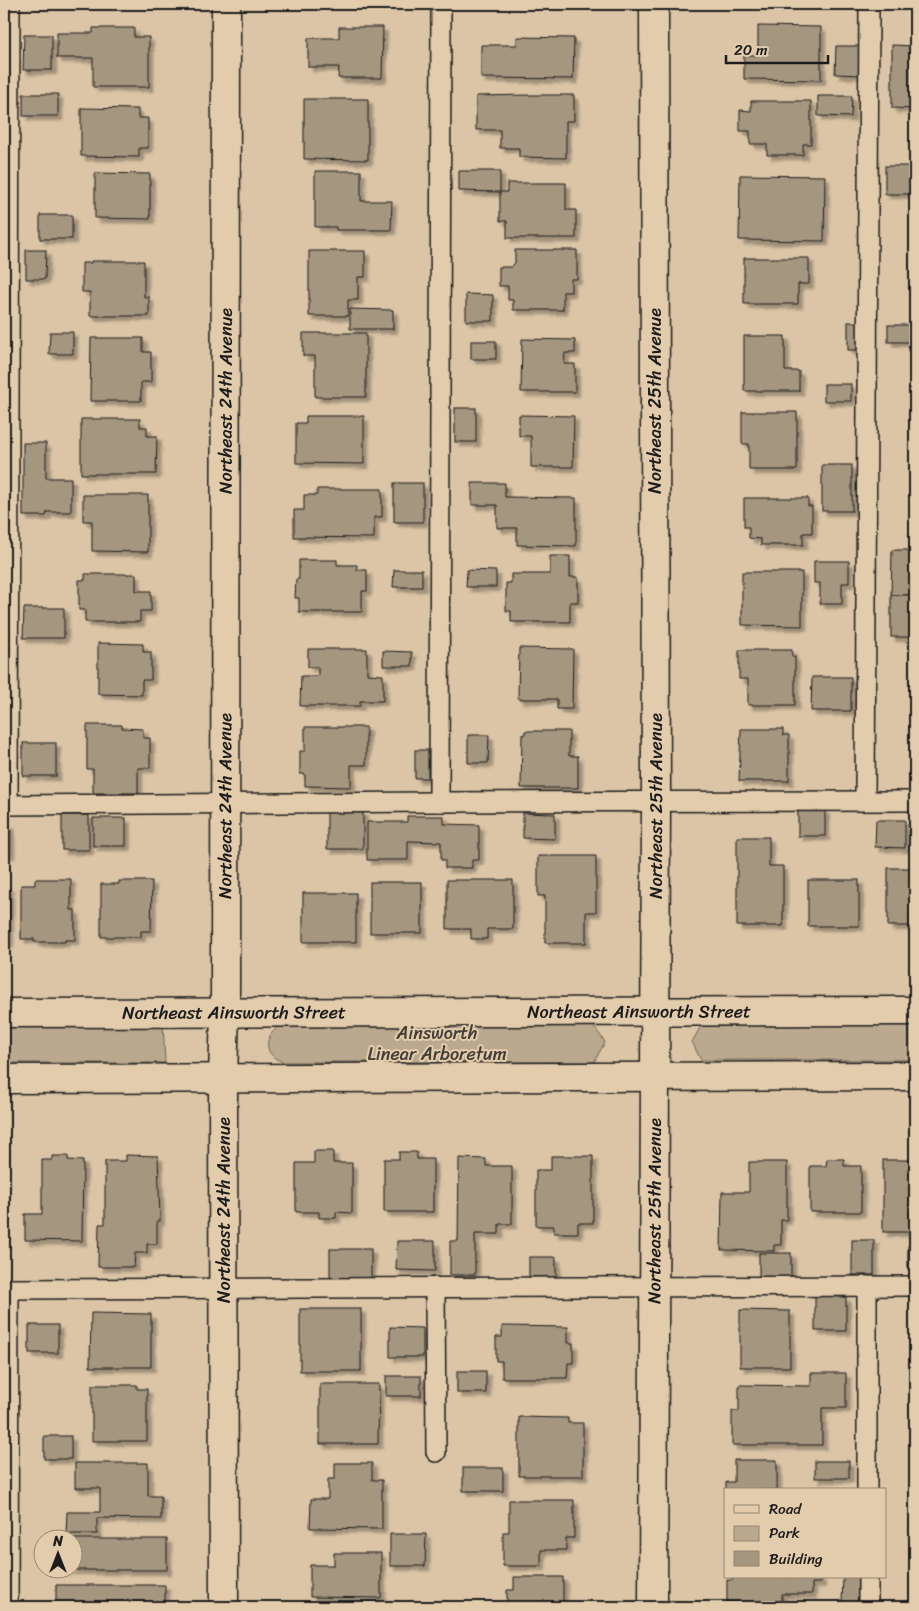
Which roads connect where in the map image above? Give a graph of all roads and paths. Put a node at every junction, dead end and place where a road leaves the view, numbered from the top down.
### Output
1 (10, 4) edge
2 (226, 4) edge
3 (441, 4) edge
4 (654, 4) edge
5 (869, 4) edge
6 (865, 801) junction
7 (915, 801) edge
8 (439, 802) junction
9 (656, 802) junction
10 (224, 803) junction
11 (6, 805) edge
12 (225, 1012) junction
13 (915, 1012) edge
14 (4, 1013) edge
15 (655, 1013) junction
16 (915, 1076) edge
17 (223, 1078) junction
18 (654, 1078) junction
19 (4, 1079) edge
20 (654, 1286) junction
21 (867, 1286) junction
22 (915, 1286) edge
23 (435, 1287) junction
24 (224, 1288) junction
25 (6, 1289) edge
26 (436, 1452) dead end
27 (867, 1488) edge
28 (868, 1578) edge
29 (8, 1607) edge
30 (224, 1607) edge
31 (653, 1607) edge
32 (868, 1607) edge

1 - 11 lane
2 - 10 street, Northeast 24th Avenue
3 - 8 lane
4 - 9 street, Northeast 25th Avenue
5 - 6 lane
6 - 7 lane
6 - 9 lane
8 - 9 lane
8 - 10 lane
9 - 15 street, Northeast 25th Avenue
10 - 11 lane
10 - 12 street, Northeast 24th Avenue
12 - 14 street, Northeast Ainsworth Street
12 - 15 street, Northeast Ainsworth Street
12 - 17 street, Northeast 24th Avenue
13 - 15 street, Northeast Ainsworth Street
15 - 18 street, Northeast 25th Avenue
16 - 18 street
17 - 18 street
17 - 19 street
17 - 24 street, Northeast 24th Avenue
18 - 20 street, Northeast 25th Avenue
20 - 21 lane
20 - 23 lane
20 - 31 street, Northeast 25th Avenue
21 - 22 lane
21 - 27 lane
23 - 24 lane
23 - 26 lane
24 - 25 lane
24 - 30 street, Northeast 24th Avenue
25 - 29 lane
28 - 32 lane

